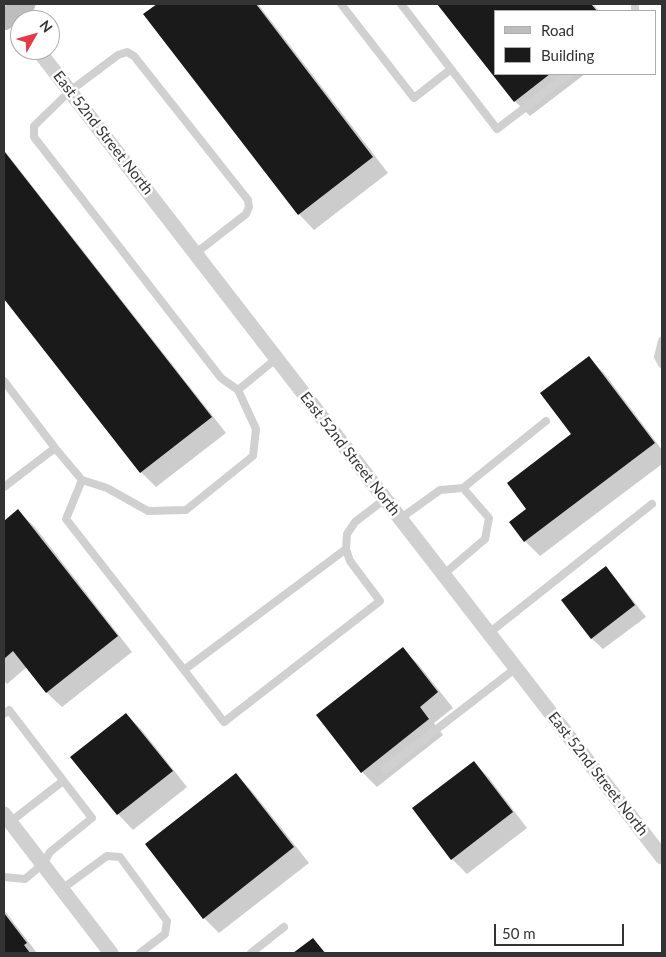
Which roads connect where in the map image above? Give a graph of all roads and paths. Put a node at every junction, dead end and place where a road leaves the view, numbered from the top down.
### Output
1 (341, 4) edge
2 (401, 4) edge
3 (46, 60) edge
4 (451, 69) junction
5 (568, 75) edge
6 (70, 91) junction
7 (196, 253) junction
8 (662, 341) edge
9 (276, 358) junction
10 (662, 364) edge
11 (4, 381) edge
12 (238, 390) junction
13 (546, 421) dead end
14 (55, 448) junction
15 (82, 480) junction
16 (4, 487) edge
17 (463, 488) junction
18 (385, 499) junction
19 (652, 504) dead end
20 (401, 518) junction
21 (346, 549) junction
22 (444, 574) junction
23 (489, 633) junction
24 (516, 668) junction
25 (184, 670) junction
26 (4, 714) edge
27 (385, 769) dead end
28 (64, 781) junction
29 (7, 818) edge
30 (662, 857) edge
31 (43, 864) junction
32 (4, 877) edge
33 (62, 889) junction
34 (284, 927) dead end
35 (111, 953) edge
36 (140, 953) edge
37 (251, 953) edge

1 - 4 lane
2 - 4 lane
3 - 6 street, East 52nd Street North
4 - 5 lane
6 - 7 street, East 52nd Street North
6 - 7 lane
6 - 12 lane
7 - 9 street, East 52nd Street North
8 - 10 lane
9 - 12 lane
9 - 18 street, East 52nd Street North
11 - 14 lane
12 - 15 lane
13 - 17 lane
14 - 15 lane
14 - 16 lane
15 - 25 lane
17 - 20 lane
17 - 22 lane
18 - 20 street, East 52nd Street North
18 - 21 lane
19 - 23 lane
20 - 22 street, East 52nd Street North
21 - 25 lane
21 - 25 lane
22 - 23 street, East 52nd Street North
23 - 24 street, East 52nd Street North
24 - 27 lane
24 - 30 street, East 52nd Street North
26 - 28 lane
28 - 29 lane
28 - 31 lane
29 - 31 street
31 - 32 lane
31 - 33 street
33 - 35 street
33 - 36 lane
34 - 37 lane

